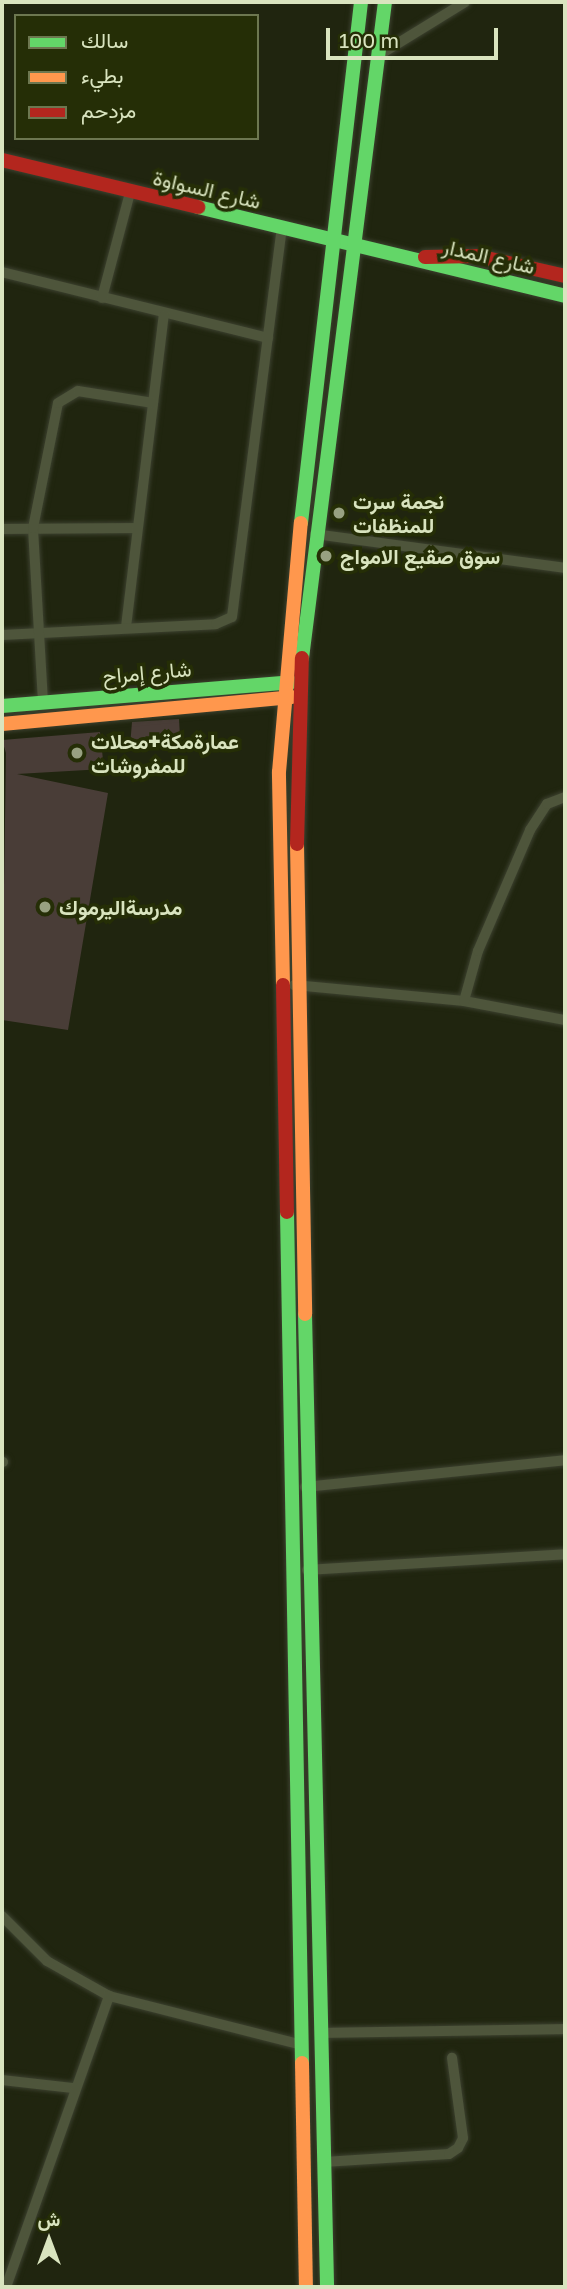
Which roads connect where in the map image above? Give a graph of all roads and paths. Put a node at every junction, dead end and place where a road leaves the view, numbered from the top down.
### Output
1 (361, 2) edge
2 (385, 2) edge
3 (465, 2) edge
4 (379, 55) junction
5 (2, 160) edge
6 (130, 192) junction
7 (282, 228) junction
8 (333, 242) junction
9 (352, 248) junction
10 (402, 257) junction
11 (2, 272) edge
12 (565, 276) edge
13 (565, 296) edge
14 (102, 298) junction
15 (164, 315) junction
16 (268, 338) junction
17 (153, 403) junction
18 (33, 528) junction
19 (136, 528) junction
20 (2, 529) edge
21 (314, 534) junction
22 (565, 568) edge
23 (126, 627) junction
24 (38, 632) junction
25 (2, 635) edge
26 (290, 682) junction
27 (289, 698) junction
28 (43, 702) junction
29 (2, 706) edge
30 (2, 724) edge
31 (565, 797) edge
32 (279, 984) junction
33 (297, 985) junction
34 (464, 1001) junction
35 (565, 1020) edge
36 (565, 1460) edge
37 (290, 1487) junction
38 (308, 1487) junction
39 (565, 1554) edge
40 (292, 1570) junction
41 (310, 1570) junction
42 (2, 1916) edge
43 (109, 1996) junction
44 (565, 2029) edge
45 (322, 2033) junction
46 (302, 2045) junction
47 (452, 2058) dead end
48 (2, 2080) edge
49 (73, 2088) junction
50 (302, 2142) junction
51 (323, 2142) junction
52 (324, 2162) junction
53 (6, 2287) edge
54 (306, 2287) edge
55 (327, 2287) edge

1 - 8 main road
2 - 4 main road
3 - 4 street
4 - 9 main road
5 - 6 main road, شارع السواوة
6 - 7 main road, شارع السواوة
6 - 14 street
7 - 8 main road, شارع السواوة
7 - 16 street
8 - 9 main road, شارع السواوة
8 - 26 main road
9 - 10 main road, شارع السواوة
9 - 21 main road
10 - 12 main road
10 - 13 main road, شارع المدار
11 - 14 street
14 - 15 street
15 - 16 street
15 - 17 street
16 - 23 street
17 - 18 street
17 - 19 street
18 - 19 street
18 - 20 street
18 - 24 street
19 - 23 street
21 - 22 street
21 - 26 main road
23 - 24 street
24 - 25 street
24 - 28 street
26 - 27 main road
26 - 28 main road, شارع إمراح
27 - 30 main road, شارع إمراح
27 - 32 main road
27 - 33 main road
28 - 29 main road, شارع إمراح
31 - 34 street
32 - 33 street
32 - 37 main road
33 - 34 street
33 - 38 main road
34 - 35 street
36 - 38 street
37 - 38 street
37 - 40 main road
38 - 41 main road
39 - 41 street
40 - 41 street
40 - 46 main road
41 - 45 main road
42 - 43 street
43 - 46 street
43 - 49 street
44 - 45 street
45 - 51 main road
46 - 50 main road
47 - 52 street
48 - 49 street
49 - 53 street
50 - 51 main road
50 - 54 main road
51 - 52 main road
52 - 55 main road

